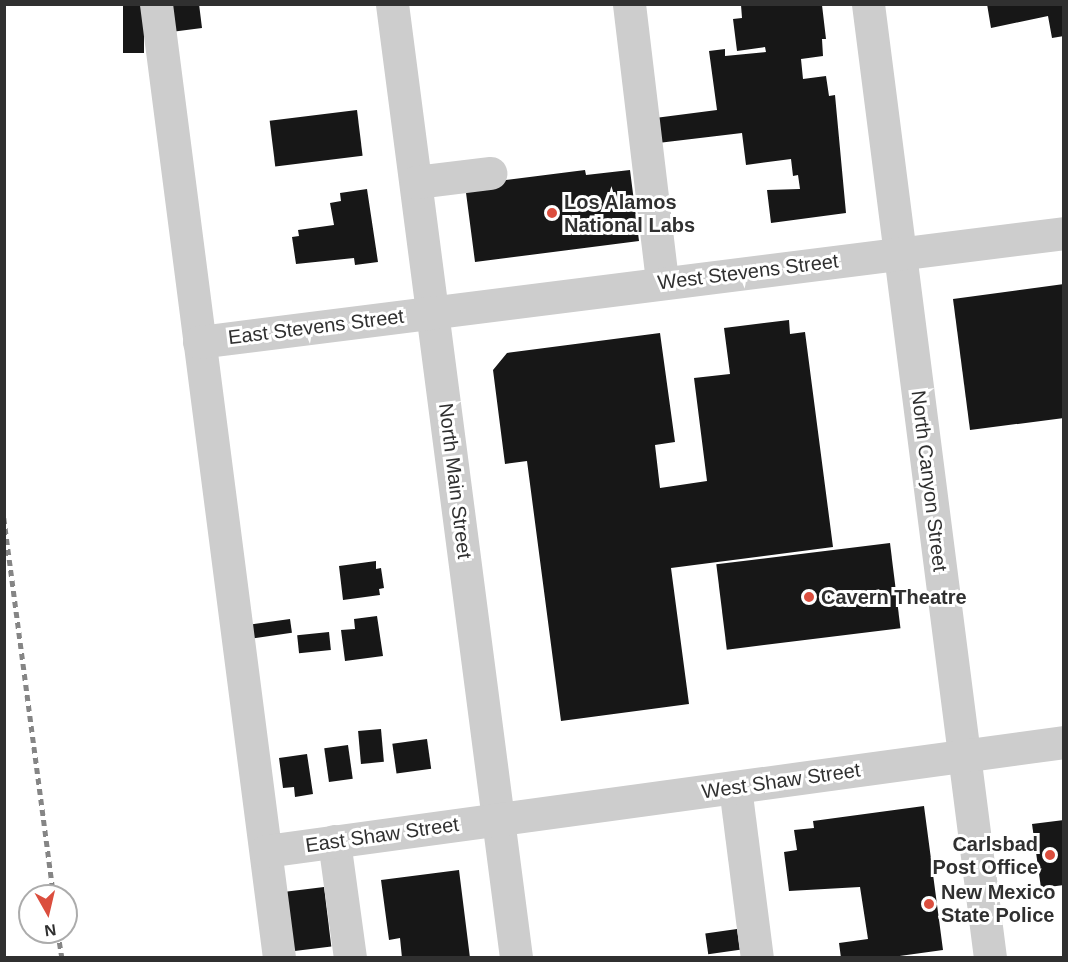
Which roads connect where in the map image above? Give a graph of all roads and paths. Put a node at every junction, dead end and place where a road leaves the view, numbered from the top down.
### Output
1 (156, 4) edge
2 (392, 4) edge
3 (628, 4) edge
4 (868, 4) edge
5 (490, 173) dead end
6 (416, 182) junction
7 (1064, 233) edge
8 (900, 253) junction
9 (662, 282) junction
10 (433, 312) junction
11 (199, 342) junction
12 (1064, 742) edge
13 (965, 755) junction
14 (735, 787) junction
15 (498, 819) junction
16 (333, 842) junction
17 (266, 851) junction
18 (279, 957) edge
19 (350, 957) edge
20 (516, 957) edge
21 (757, 957) edge
22 (990, 957) edge

1 - 11 street
2 - 6 street, North Main Street
3 - 9 street
4 - 8 street, North Canyon Street
5 - 6 street
6 - 10 street, North Main Street
7 - 8 street, West Stevens Street
8 - 9 street, West Stevens Street
8 - 13 street, North Canyon Street
9 - 10 street, West Stevens Street
10 - 11 street, East Stevens Street
10 - 15 street, North Main Street
11 - 17 street
12 - 13 street, West Shaw Street
13 - 14 street, West Shaw Street
13 - 22 street, North Canyon Street
14 - 15 street, West Shaw Street
14 - 21 street
15 - 16 street, East Shaw Street
15 - 20 street, North Main Street
16 - 17 street, East Shaw Street
16 - 19 street
17 - 18 street

